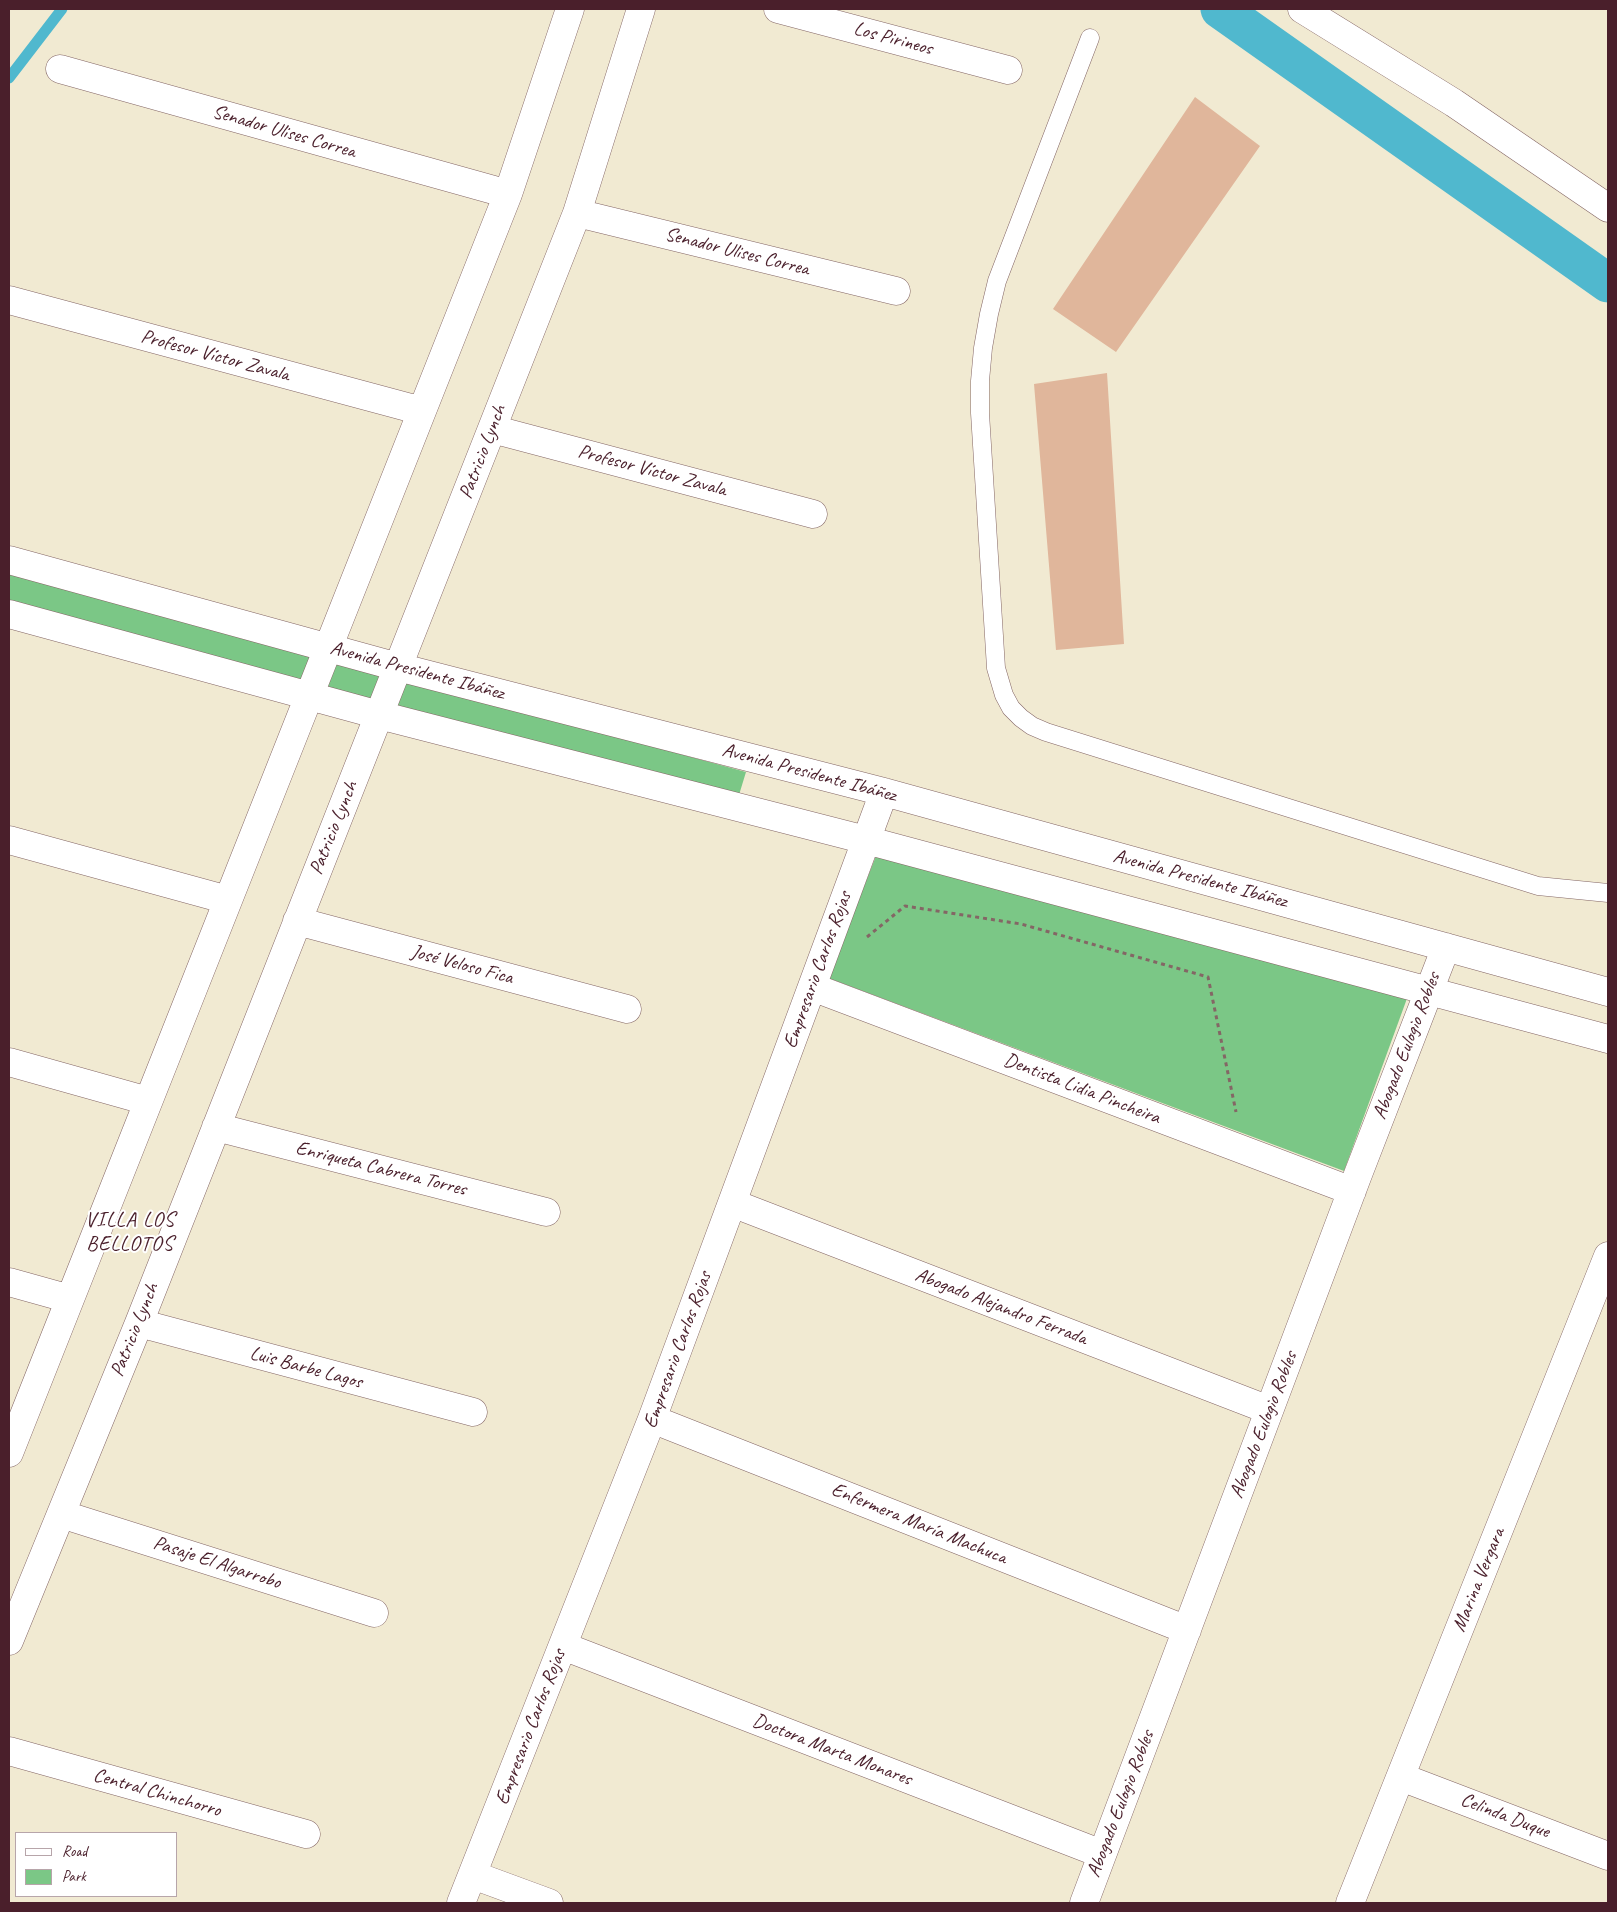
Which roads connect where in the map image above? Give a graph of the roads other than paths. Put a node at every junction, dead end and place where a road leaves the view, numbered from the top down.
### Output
1 (570, 9) edge
2 (641, 9) edge
3 (778, 9) edge
4 (1302, 9) edge
5 (1090, 38) dead end
6 (60, 69) dead end
7 (1008, 70) dead end
8 (508, 194) junction
9 (1608, 208) edge
10 (577, 213) junction
11 (896, 291) dead end
12 (9, 300) edge
13 (422, 411) junction
14 (492, 429) junction
15 (813, 514) dead end
16 (9, 560) edge
17 (9, 614) edge
18 (328, 648) junction
19 (398, 667) junction
20 (309, 696) junction
21 (379, 715) junction
22 (884, 792) junction
23 (9, 840) edge
24 (866, 840) junction
25 (1608, 893) edge
26 (228, 900) junction
27 (298, 921) junction
28 (1446, 947) junction
29 (812, 987) junction
30 (1428, 991) junction
31 (1608, 992) edge
32 (628, 1009) dead end
33 (1608, 1039) edge
34 (9, 1062) edge
35 (148, 1101) junction
36 (216, 1127) junction
37 (1352, 1191) junction
38 (732, 1203) junction
39 (546, 1212) dead end
40 (1608, 1256) edge
41 (9, 1282) edge
42 (70, 1299) junction
43 (139, 1323) junction
44 (1269, 1410) junction
45 (473, 1412) dead end
46 (652, 1419) junction
47 (9, 1453) edge
48 (61, 1514) junction
49 (374, 1613) dead end
50 (1186, 1630) junction
51 (9, 1641) edge
52 (563, 1646) junction
53 (9, 1751) edge
54 (1401, 1776) junction
55 (306, 1834) dead end
56 (1102, 1854) junction
57 (1608, 1856) edge
58 (473, 1875) junction
59 (461, 1903) edge
60 (549, 1903) edge
61 (1084, 1903) edge
62 (1350, 1903) edge

1 - 8 street
2 - 10 street, Patricio Lynch
3 - 7 street, Los Pirineos
4 - 9 street
5 - 25 lane
6 - 8 street, Senador Ulises Correa
8 - 13 street
10 - 11 street, Senador Ulises Correa
10 - 14 street, Patricio Lynch
12 - 13 street, Profesor Víctor Zavala
13 - 18 street
14 - 15 street, Profesor Víctor Zavala
14 - 19 street, Patricio Lynch
16 - 18 street, Avenida Presidente Ibáñez
17 - 20 street
18 - 19 street, Avenida Presidente Ibáñez
18 - 20 street
19 - 21 street, Patricio Lynch
19 - 22 street, Avenida Presidente Ibáñez
20 - 21 street
20 - 26 street
21 - 24 street
21 - 27 street, Patricio Lynch
22 - 24 street, Empresario Carlos Rojas
22 - 28 street, Avenida Presidente Ibáñez
23 - 26 street
24 - 29 street, Empresario Carlos Rojas
24 - 30 street
26 - 35 street
27 - 32 street, José Veloso Fica
27 - 36 street, Patricio Lynch
28 - 30 street, Abogado Eulogio Robles
28 - 31 street, Avenida Presidente Ibáñez
29 - 37 street, Dentista Lidia Pincheira
29 - 38 street, Empresario Carlos Rojas
30 - 33 street
30 - 37 street, Abogado Eulogio Robles
34 - 35 street
35 - 42 street
36 - 39 street, Enriqueta Cabrera Torres
36 - 43 street, Patricio Lynch
37 - 44 street, Abogado Eulogio Robles
38 - 44 street, Abogado Alejandro Ferrada
38 - 46 street, Empresario Carlos Rojas
40 - 54 street, Marina Vergara
41 - 42 street
42 - 47 street
43 - 45 street, Luis Barbe Lagos
43 - 48 street, Patricio Lynch
44 - 50 street, Abogado Eulogio Robles
46 - 50 street, Enfermera María Machuca
46 - 52 street, Empresario Carlos Rojas
48 - 49 street, Pasaje El Algarrobo
48 - 51 street, Patricio Lynch
50 - 56 street, Abogado Eulogio Robles
52 - 56 street, Doctora Marta Monares
52 - 58 street, Empresario Carlos Rojas
53 - 55 street, Central Chinchorro
54 - 57 street, Celinda Duque
54 - 62 street, Marina Vergara
56 - 61 street, Abogado Eulogio Robles
58 - 59 street, Empresario Carlos Rojas
58 - 60 street

